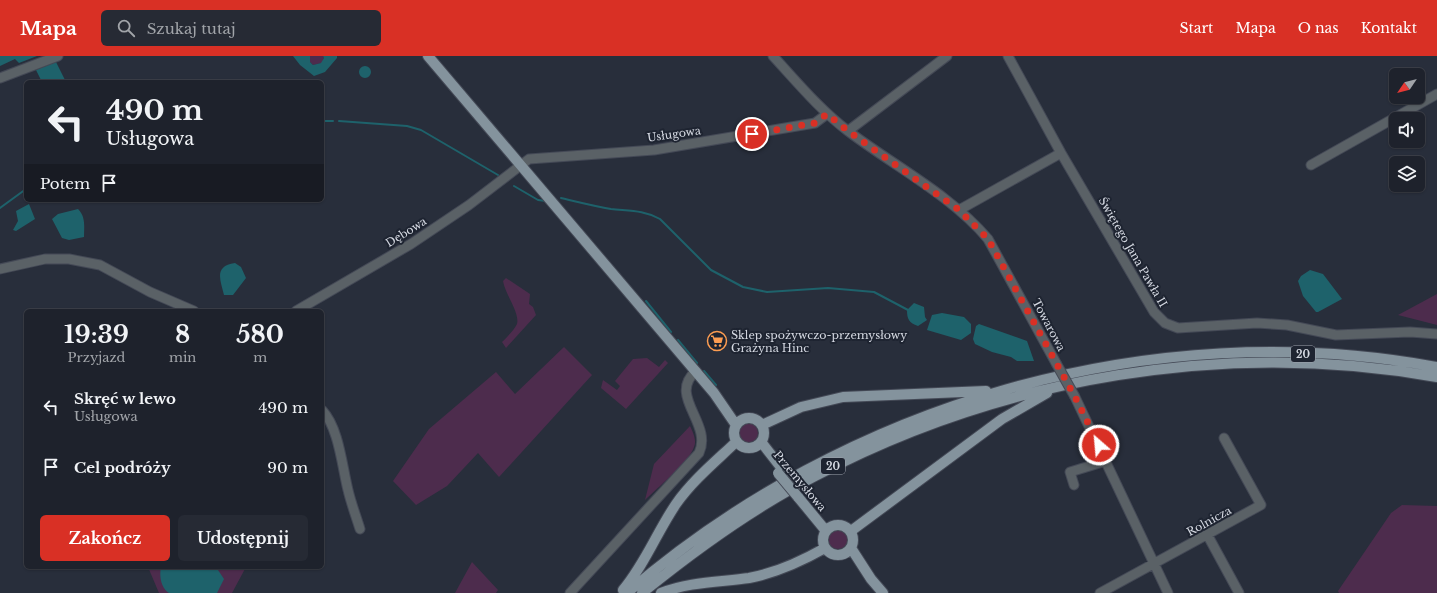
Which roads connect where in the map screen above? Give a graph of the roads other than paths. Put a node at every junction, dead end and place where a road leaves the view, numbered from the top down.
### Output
1 (58, 56) edge
2 (428, 56) edge
3 (773, 56) edge
4 (947, 56) edge
5 (1008, 56) edge
6 (0, 78) edge
7 (1437, 94) edge
8 (827, 114) junction
9 (848, 131) junction
10 (1061, 153) junction
11 (1311, 165) dead end
12 (522, 166) junction
13 (959, 210) junction
14 (0, 269) edge
15 (189, 309) edge
16 (299, 309) edge
17 (1437, 334) edge
18 (1437, 367) edge
19 (696, 371) junction
20 (1437, 377) edge
21 (1050, 389) junction
22 (1001, 391) junction
23 (324, 412) edge
24 (739, 422) junction
25 (762, 425) junction
26 (1224, 438) dead end
27 (736, 442) junction
28 (758, 445) junction
29 (1106, 461) junction
30 (1074, 486) dead end
31 (829, 528) junction
32 (360, 529) dead end
33 (851, 531) junction
34 (1208, 536) junction
35 (825, 548) junction
36 (847, 551) junction
37 (1154, 565) junction
38 (570, 593) edge
39 (620, 593) edge
40 (627, 593) edge
41 (642, 593) edge
42 (661, 593) edge
43 (883, 593) edge
44 (1100, 593) edge
45 (1168, 593) edge
46 (1239, 593) edge

1 - 6 street
2 - 12 main road
3 - 8 street, Towarowa
4 - 9 street
5 - 10 street, Świętego Jana Pawła II
7 - 11 street
8 - 9 street, Towarowa
8 - 12 street, Usługowa
9 - 13 street, Towarowa
10 - 13 street
10 - 17 street, Świętego Jana Pawła II
12 - 16 street, Dębowa
12 - 19 main road
13 - 29 street, Towarowa, bridge
14 - 15 street
18 - 22 main road, 20
19 - 24 main road
19 - 38 street
20 - 21 main road, 20
21 - 33 main road
21 - 41 main road, 20
22 - 25 main road
22 - 40 main road, 20
23 - 32 street
24 - 25 main road
24 - 27 main road
25 - 28 main road
26 - 34 street, Rolnicza
27 - 28 main road
27 - 39 main road
28 - 31 main road, Przemysłowa
29 - 30 street
29 - 37 street, Towarowa
31 - 33 main road
31 - 35 main road
33 - 36 main road
34 - 37 street, Rolnicza
34 - 46 street
35 - 36 main road
35 - 42 main road
36 - 43 main road
37 - 44 street, Rolnicza
37 - 45 street, Towarowa

